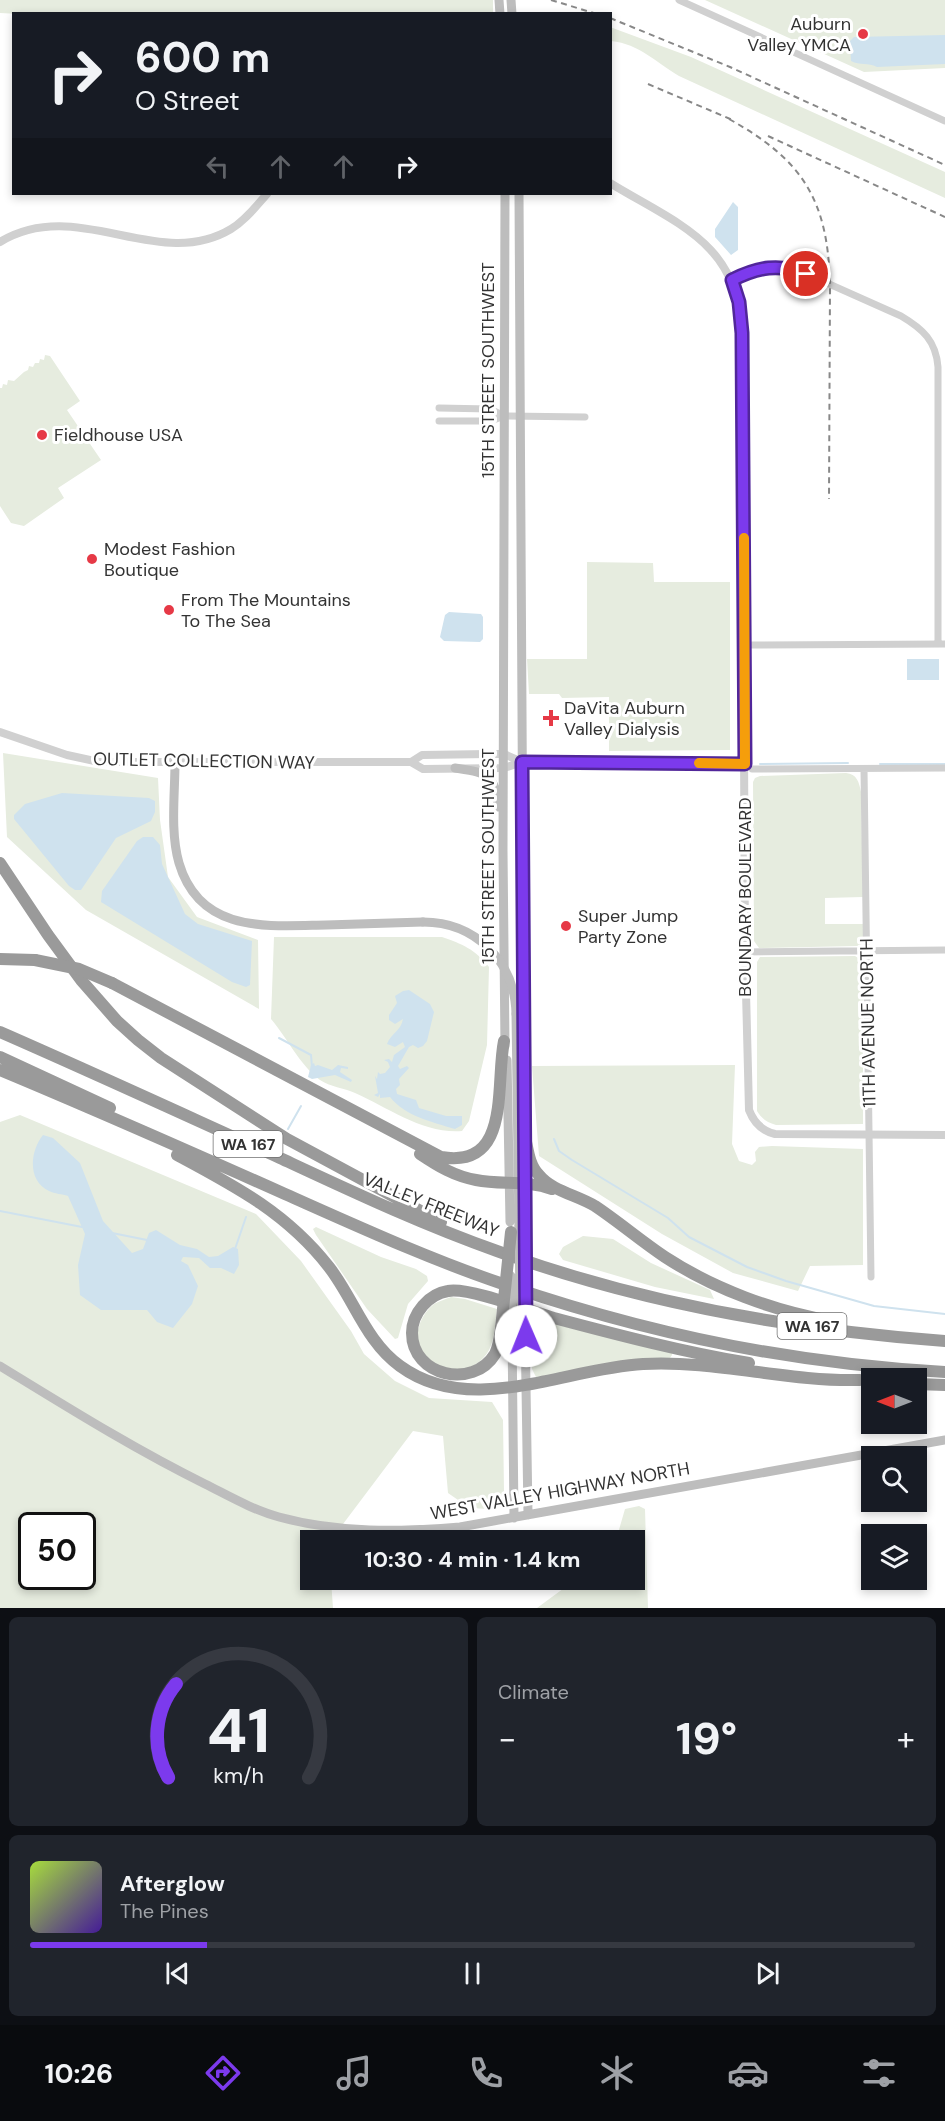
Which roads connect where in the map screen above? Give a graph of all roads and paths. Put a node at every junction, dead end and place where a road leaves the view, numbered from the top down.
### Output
1 (678, 0) edge
2 (945, 121) edge
3 (612, 184) edge
4 (266, 195) edge
5 (504, 195) edge
6 (519, 195) edge
7 (0, 242) edge
8 (732, 280) junction
9 (439, 408) dead end
10 (504, 416) junction
11 (521, 416) junction
12 (585, 417) dead end
13 (439, 421) dead end
14 (942, 644) edge
15 (744, 645) junction
16 (0, 732) edge
17 (504, 754) junction
18 (175, 762) junction
19 (411, 762) junction
20 (522, 762) junction
21 (748, 767) junction
22 (455, 768) junction
23 (504, 768) junction
24 (945, 768) edge
25 (864, 769) junction
26 (503, 851) junction
27 (0, 863) edge
28 (945, 950) edge
29 (868, 951) junction
30 (745, 952) junction
31 (0, 959) edge
32 (0, 1032) edge
33 (504, 1041) junction
34 (0, 1057) edge
35 (0, 1070) edge
36 (53, 1092) junction
37 (330, 1098) junction
38 (870, 1135) junction
39 (945, 1135) edge
40 (525, 1137) junction
41 (258, 1182) junction
42 (517, 1183) junction
43 (584, 1200) junction
44 (516, 1227) junction
45 (497, 1251) junction
46 (871, 1277) dead end
47 (506, 1329) junction
48 (945, 1341) edge
49 (0, 1366) edge
50 (945, 1372) edge
51 (861, 1379) edge
52 (861, 1380) edge
53 (927, 1384) edge
54 (520, 1385) junction
55 (945, 1385) edge
56 (945, 1440) edge
57 (528, 1515) junction
58 (514, 1518) junction

1 - 2 street
3 - 8 street, BOUNDARY BOULEVARD
4 - 7 street
5 - 10 main road, 15TH STREET SOUTHWEST
6 - 11 main road, 15TH STREET SOUTHWEST
8 - 14 street
8 - 15 street, BOUNDARY BOULEVARD
9 - 10 street
10 - 11 street
10 - 13 street
10 - 17 main road, 15TH STREET SOUTHWEST
11 - 12 street
11 - 20 main road, 15TH STREET SOUTHWEST
14 - 15 street
15 - 21 street, BOUNDARY BOULEVARD
16 - 18 street, OUTLET COLLECTION WAY
17 - 19 street, OUTLET COLLECTION WAY
17 - 20 street
17 - 23 main road, 15TH STREET SOUTHWEST
18 - 19 street, OUTLET COLLECTION WAY
18 - 42 main road, bridge
19 - 22 street, OUTLET COLLECTION WAY
20 - 21 street
20 - 23 street, OUTLET COLLECTION WAY
20 - 40 main road, 15TH STREET SOUTHWEST
21 - 25 street
21 - 30 street, BOUNDARY BOULEVARD
22 - 23 street, OUTLET COLLECTION WAY
22 - 26 main road
23 - 26 main road, 15TH STREET SOUTHWEST
24 - 25 street
25 - 29 street, 11TH AVENUE NORTH
26 - 33 main road, 15TH STREET SOUTHWEST
27 - 45 highway
28 - 29 street
29 - 30 street
29 - 38 street, 11TH AVENUE NORTH
30 - 38 street, BOUNDARY BOULEVARD
31 - 37 highway, bridge
32 - 45 highway, VALLEY FREEWAY / WA 167
33 - 37 highway
33 - 42 main road, 15TH STREET SOUTHWEST
34 - 41 highway
35 - 36 highway, WA 167
36 - 41 highway, WA 167
36 - 54 highway
37 - 42 highway
38 - 39 street
38 - 46 street, 11TH AVENUE NORTH
40 - 42 main road, 15TH STREET SOUTHWEST
40 - 43 highway
41 - 50 highway, WA 167
42 - 43 highway
42 - 44 main road, 15TH STREET SOUTHWEST
42 - 44 main road, 15TH STREET SOUTHWEST
43 - 48 highway
44 - 47 highway, bridge
44 - 54 main road, 15TH STREET SOUTHWEST, bridge
45 - 48 highway, VALLEY FREEWAY / WA 167
47 - 51 highway
47 - 54 main road, 15TH STREET SOUTHWEST
49 - 58 main road, WEST VALLEY HIGHWAY NORTH
52 - 54 highway
53 - 55 highway
54 - 57 main road, 15TH STREET SOUTHWEST
54 - 58 main road, 15TH STREET SOUTHWEST
56 - 57 main road, WEST VALLEY HIGHWAY NORTH
57 - 58 main road, WEST VALLEY HIGHWAY NORTH

